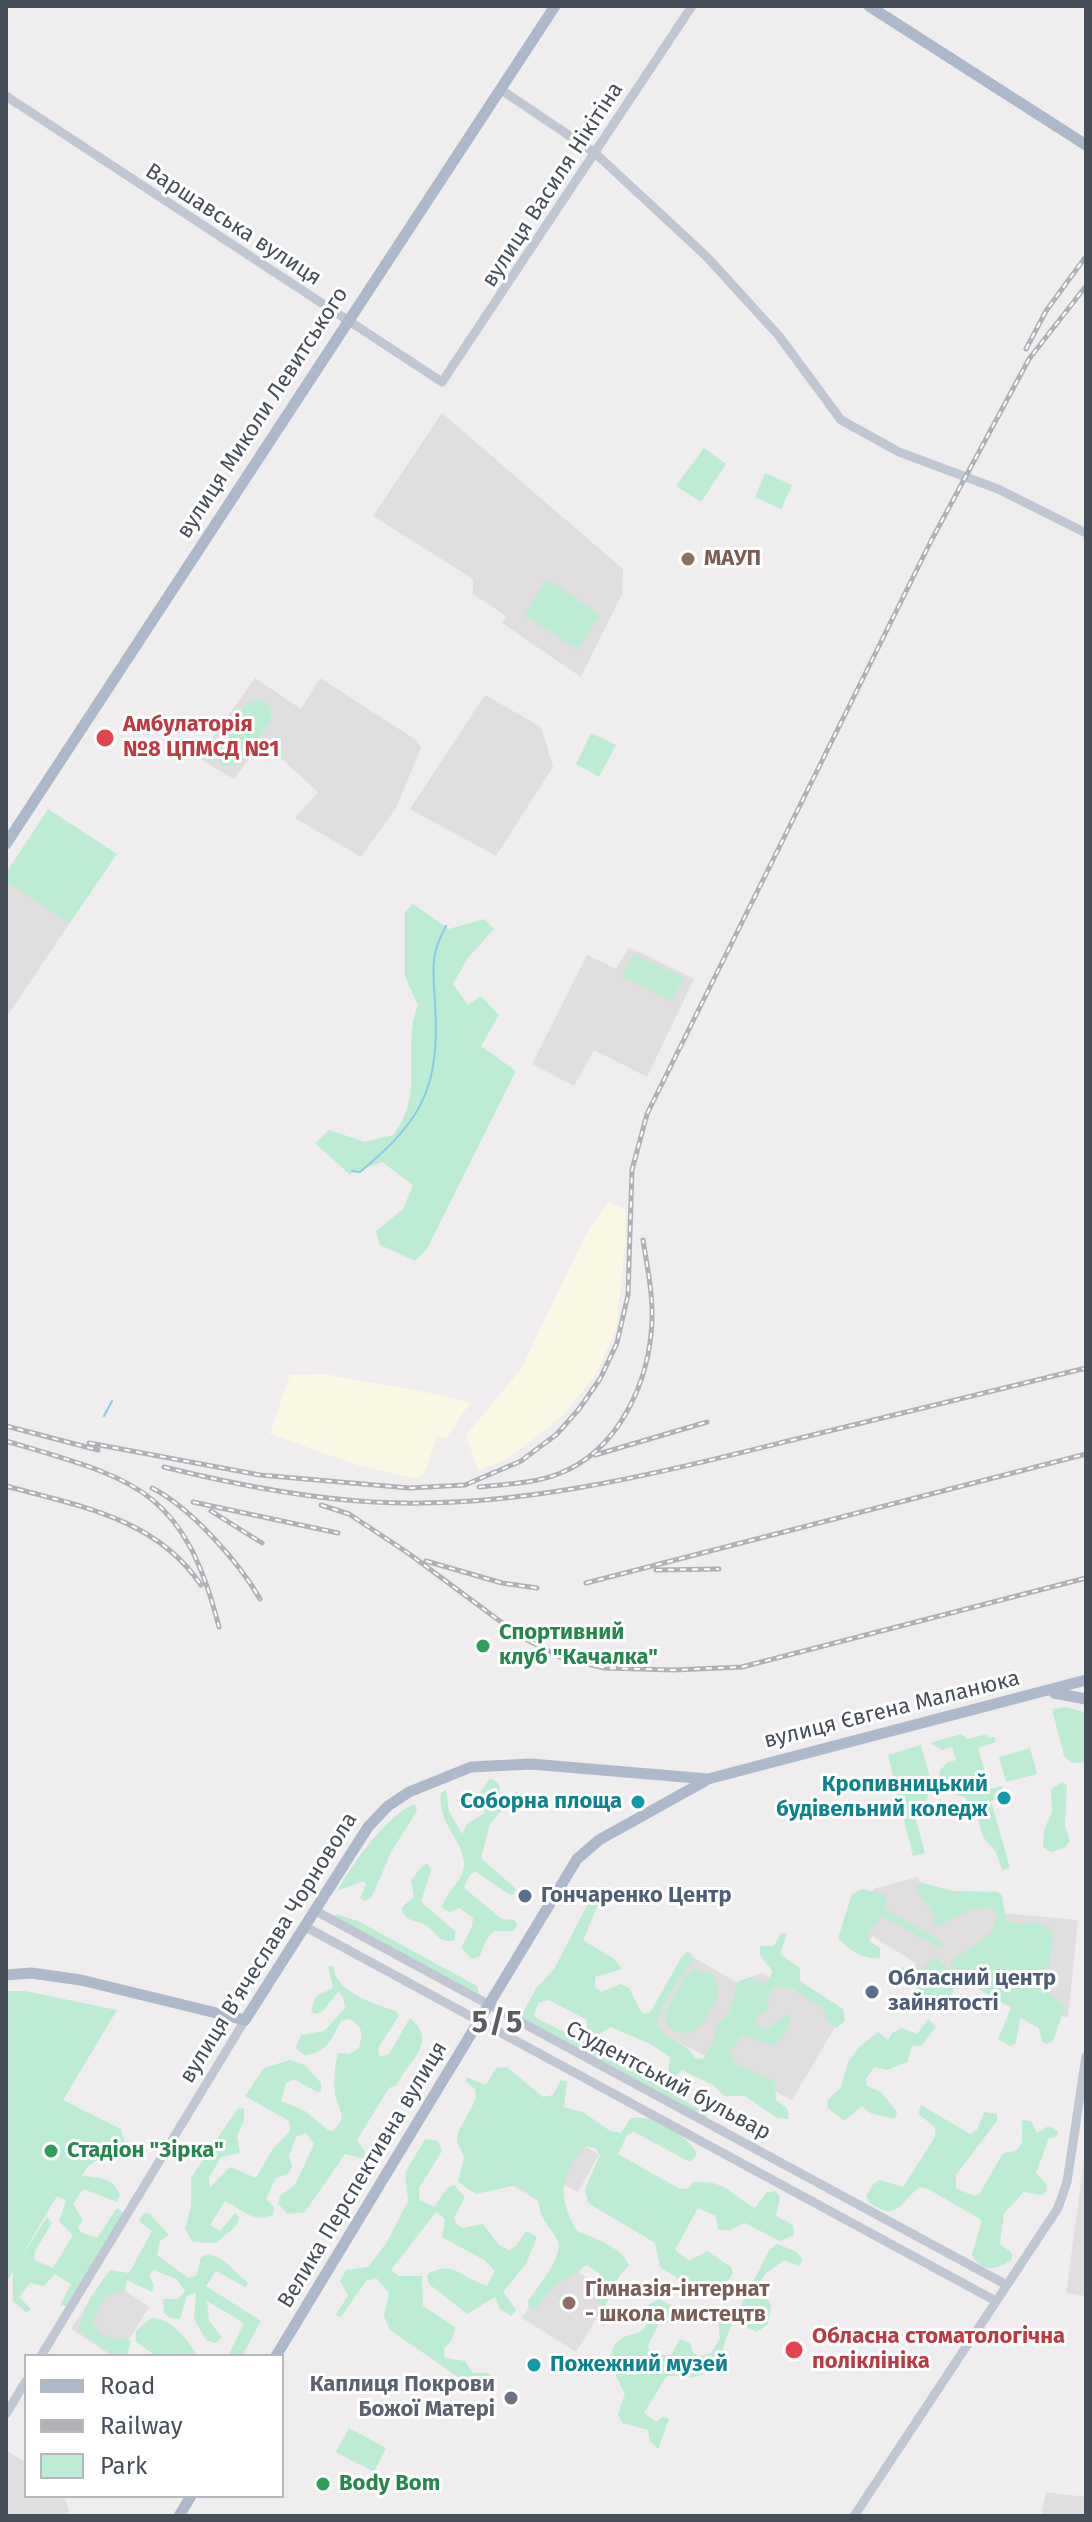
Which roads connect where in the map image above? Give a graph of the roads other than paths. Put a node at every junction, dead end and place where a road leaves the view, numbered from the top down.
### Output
1 (555, 6) edge
2 (692, 6) edge
3 (869, 6) edge
4 (500, 89) junction
5 (6, 96) edge
6 (1086, 145) edge
7 (595, 153) junction
8 (348, 321) junction
9 (442, 382) joint
10 (1086, 533) edge
11 (6, 844) edge
12 (1086, 1680) edge
13 (1041, 1692) junction
14 (1086, 1699) edge
15 (708, 1779) junction
16 (314, 1910) junction
17 (304, 1926) junction
18 (6, 1975) edge
19 (489, 2005) junction
20 (245, 2020) junction
21 (479, 2021) junction
22 (1086, 2056) edge
23 (999, 2292) junction
24 (42, 2354) edge
25 (277, 2354) edge
26 (24, 2384) edge
27 (6, 2414) edge
28 (190, 2498) edge
29 (179, 2516) edge
30 (854, 2516) edge

1 - 4 main road, вулиця Миколи Левитського
2 - 7 street, вулиця Василя Нікітіна
3 - 6 main road
4 - 7 street
4 - 8 main road, вулиця Миколи Левитського
5 - 8 street, Варшавська вулиця
7 - 9 street, вулиця Василя Нікітіна
7 - 10 street
8 - 9 street, Варшавська вулиця
8 - 11 main road, вулиця Миколи Левитського
12 - 13 main road, вулиця Євгена Маланюка
13 - 14 main road
13 - 15 main road, вулиця Євгена Маланюка
15 - 16 main road, вулиця Вʼячеслава Чорновола
15 - 19 main road, Велика Перспективна вулиця
16 - 17 main road, вулиця Вʼячеслава Чорновола
16 - 19 street, Студентський бульвар
17 - 20 main road, вулиця Вʼячеслава Чорновола
17 - 21 street, Студентський бульвар
18 - 20 main road
19 - 21 main road, Велика Перспективна вулиця
19 - 23 street, Студентський бульвар
20 - 24 street, вулиця Вʼячеслава Чорновола
21 - 23 street, Студентський бульвар
21 - 25 main road, Велика Перспективна вулиця
22 - 23 street
23 - 30 street
26 - 27 street
28 - 29 main road

